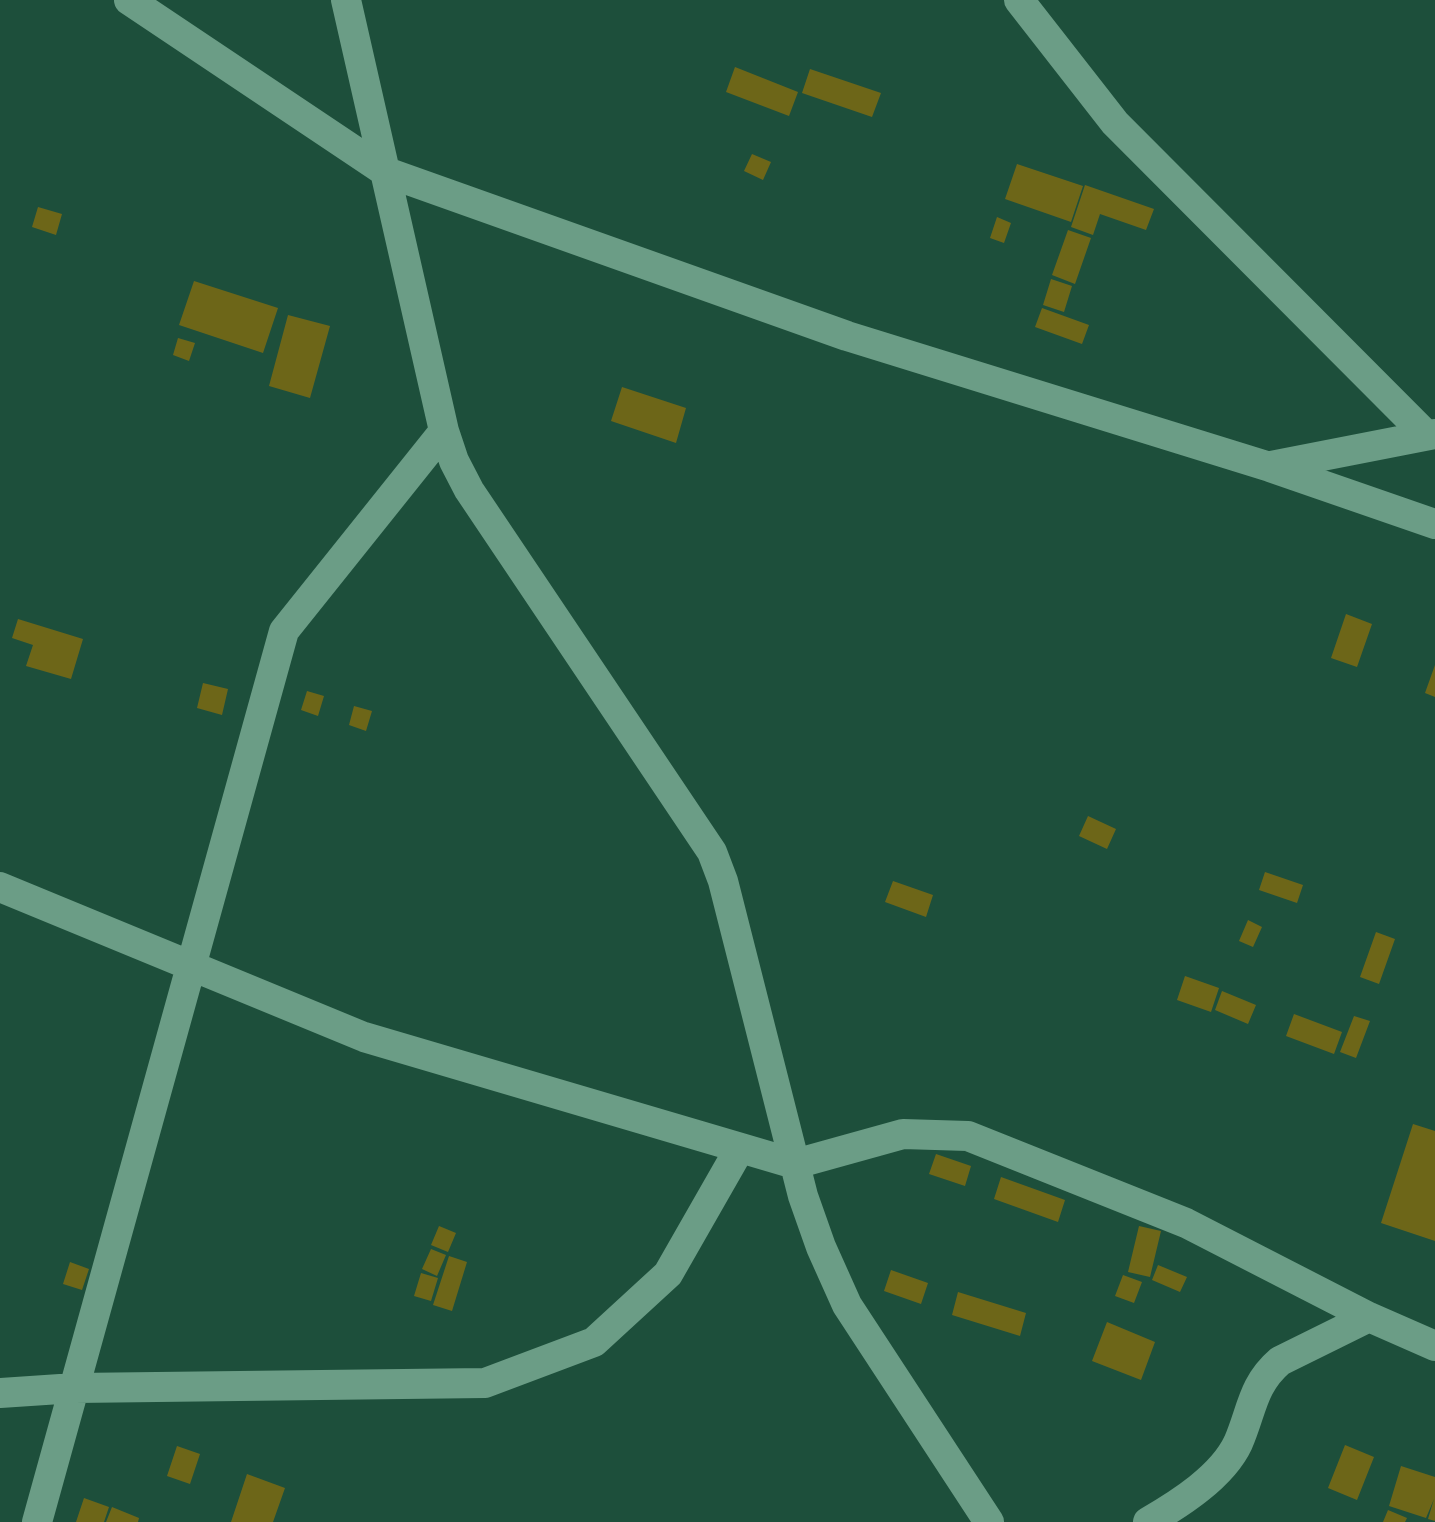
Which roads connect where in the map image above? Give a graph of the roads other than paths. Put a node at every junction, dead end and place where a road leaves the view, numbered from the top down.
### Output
1 (129, 0) edge
2 (346, 0) edge
3 (1019, 0) edge
4 (386, 172) junction
5 (444, 431) junction
6 (1430, 434) edge
7 (1270, 467) junction
8 (1435, 524) edge
9 (0, 887) edge
10 (190, 964) junction
11 (740, 1147) junction
12 (795, 1164) junction
13 (1369, 1317) junction
14 (1435, 1346) edge
15 (75, 1388) junction
16 (0, 1394) edge
17 (37, 1522) edge
18 (989, 1522) edge
19 (1148, 1522) edge

1 - 4 street
2 - 4 street
3 - 6 street
4 - 5 street
4 - 7 street
5 - 10 street
5 - 12 street
6 - 7 street
7 - 8 street
9 - 10 street
10 - 11 street
10 - 15 street
11 - 12 street
11 - 15 street
12 - 13 street
12 - 18 street
13 - 14 street
13 - 19 street
15 - 16 street
15 - 17 street

